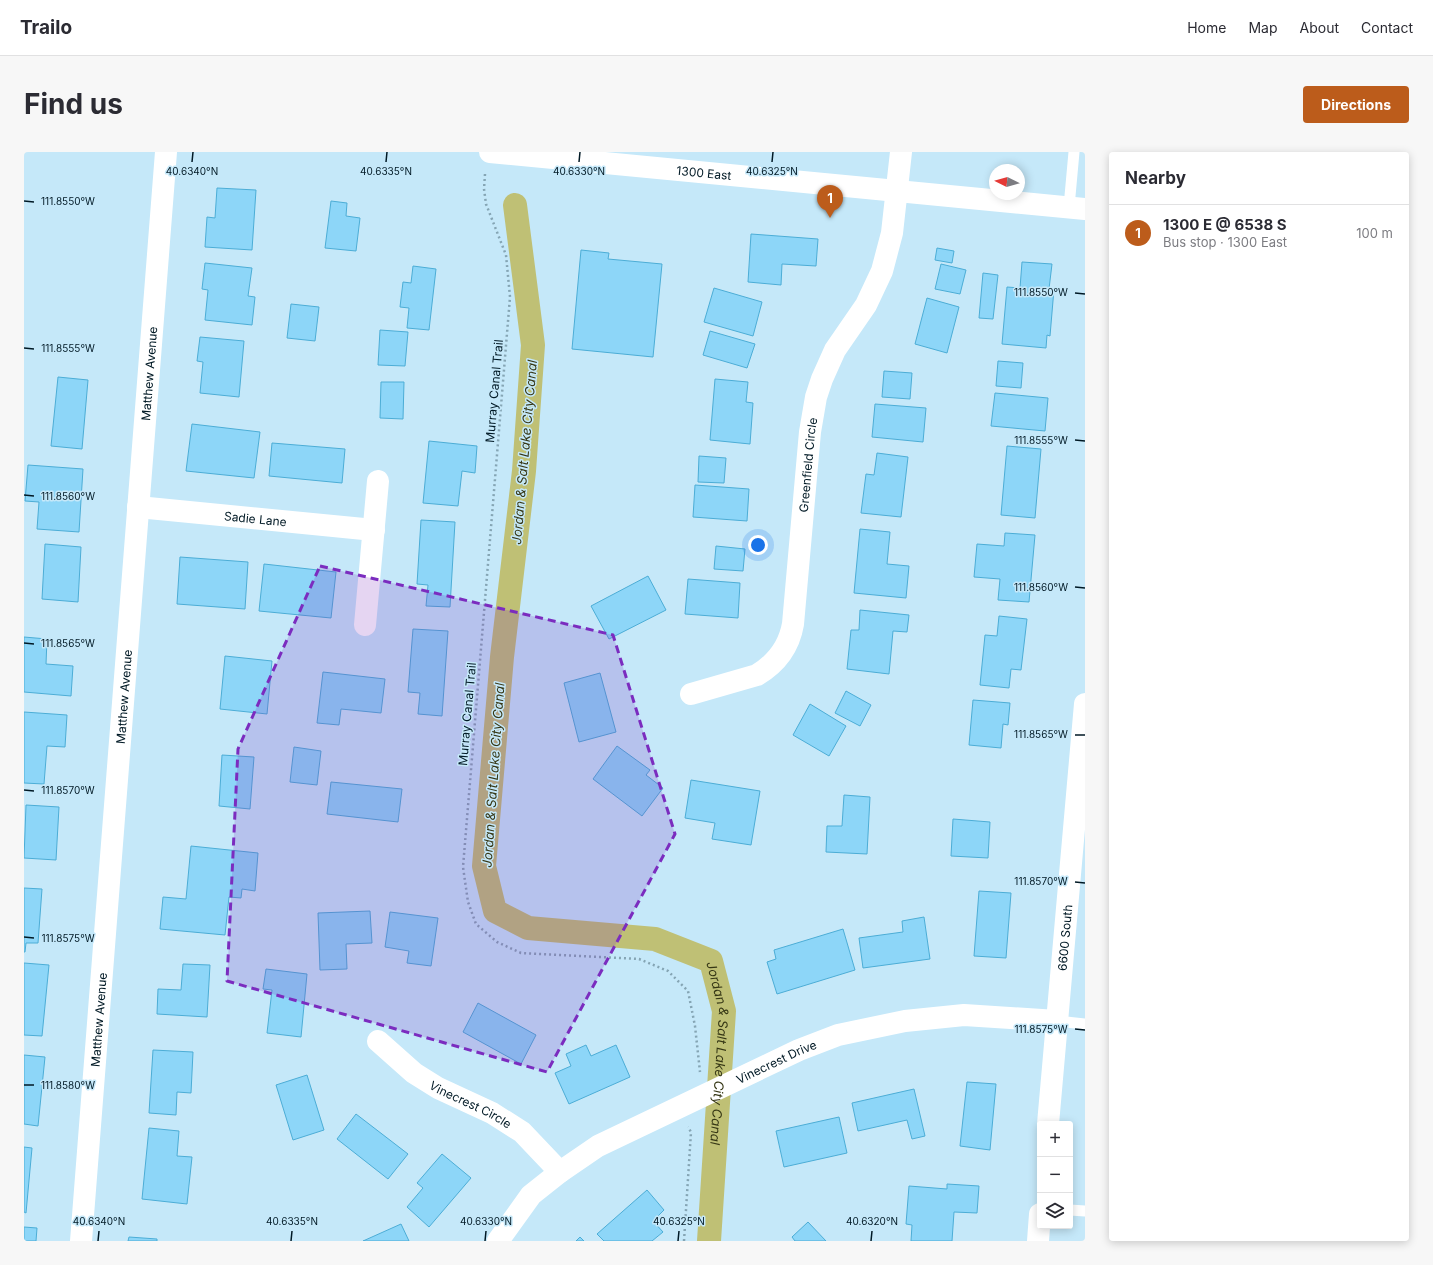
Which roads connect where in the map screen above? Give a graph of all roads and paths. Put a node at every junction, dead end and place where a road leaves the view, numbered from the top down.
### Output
1 (166, 152) edge
2 (490, 152) edge
3 (901, 152) edge
4 (1074, 152) edge
5 (484, 189) dead end
6 (898, 191) junction
7 (1077, 208) edge
8 (378, 481) dead end
9 (138, 507) junction
10 (374, 530) junction
11 (364, 625) dead end
12 (691, 694) dead end
13 (1085, 704) edge
14 (1082, 765) edge
15 (1057, 1020) junction
16 (1085, 1024) edge
17 (378, 1041) dead end
18 (701, 1086) junction
19 (1048, 1121) edge
20 (687, 1125) dead end
21 (560, 1172) junction
22 (1073, 1210) edge
23 (1085, 1211) edge
24 (1039, 1229) edge
25 (81, 1241) edge
26 (498, 1241) edge
27 (684, 1241) edge
28 (1038, 1241) edge

1 - 9 street, Matthew Avenue
2 - 6 street, 1300 East
3 - 6 street, Greenfield Circle
4 - 7 lane
5 - 18 path, Murray Canal Trail
6 - 7 street, 1300 East
6 - 12 street, Greenfield Circle
8 - 10 street
9 - 10 street, Sadie Lane
9 - 25 street, Matthew Avenue
10 - 11 street
13 - 14 street, 6600 South
14 - 15 street, 6600 South
15 - 16 lane
15 - 18 street, Vinecrest Drive
15 - 19 street, 6600 South
17 - 21 street, Vinecrest Circle
18 - 21 street, Vinecrest Drive
20 - 27 path
21 - 26 street, Vinecrest Drive
22 - 23 lane
24 - 28 street

